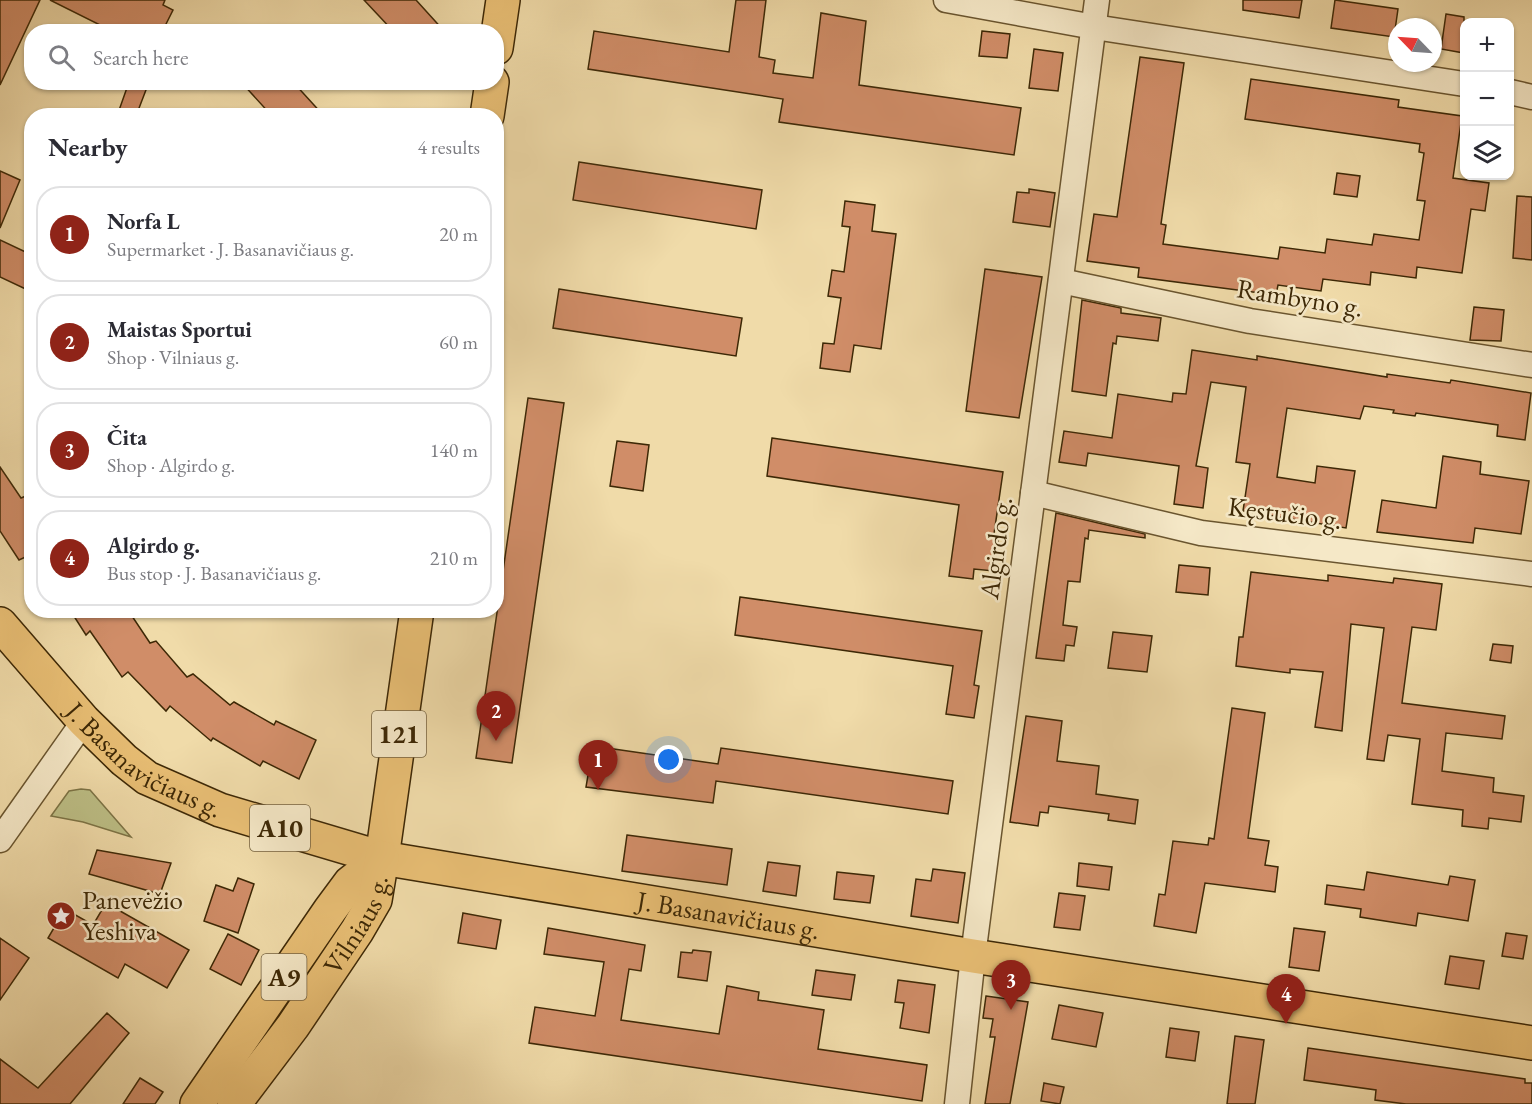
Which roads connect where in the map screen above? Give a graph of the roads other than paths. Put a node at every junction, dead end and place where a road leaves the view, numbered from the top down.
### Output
1 (503, 0) edge
2 (946, 0) edge
3 (1097, 0) edge
4 (500, 24) edge
5 (1094, 27) junction
6 (1460, 83) edge
7 (491, 90) edge
8 (1514, 93) edge
9 (1532, 97) edge
10 (488, 108) edge
11 (1060, 281) junction
12 (1532, 365) edge
13 (1033, 493) junction
14 (1532, 574) edge
15 (416, 618) edge
16 (0, 624) edge
17 (84, 721) junction
18 (11, 806) edge
19 (0, 840) edge
20 (381, 858) junction
21 (973, 956) junction
22 (1532, 1043) edge
23 (197, 1104) edge
24 (234, 1104) edge
25 (957, 1104) edge

1 - 4 main road
2 - 5 street
3 - 5 street, Algirdo g.
5 - 6 street
5 - 11 street, Algirdo g.
7 - 10 main road
8 - 9 street
11 - 12 street, Rambyno g.
11 - 13 street, Algirdo g.
13 - 14 street, Kęstučio g.
13 - 21 street, Algirdo g.
15 - 20 main road, Vilniaus g. / 121
16 - 17 main road, J. Basanavičiaus g. / A10
17 - 18 street
17 - 20 main road, J. Basanavičiaus g. / A10
18 - 19 street
20 - 21 main road, J. Basanavičiaus g.
20 - 23 main road, Vilniaus g. / A9
20 - 24 main road, Vilniaus g. / A9
21 - 22 main road, J. Basanavičiaus g.
21 - 25 street, Algirdo g.

